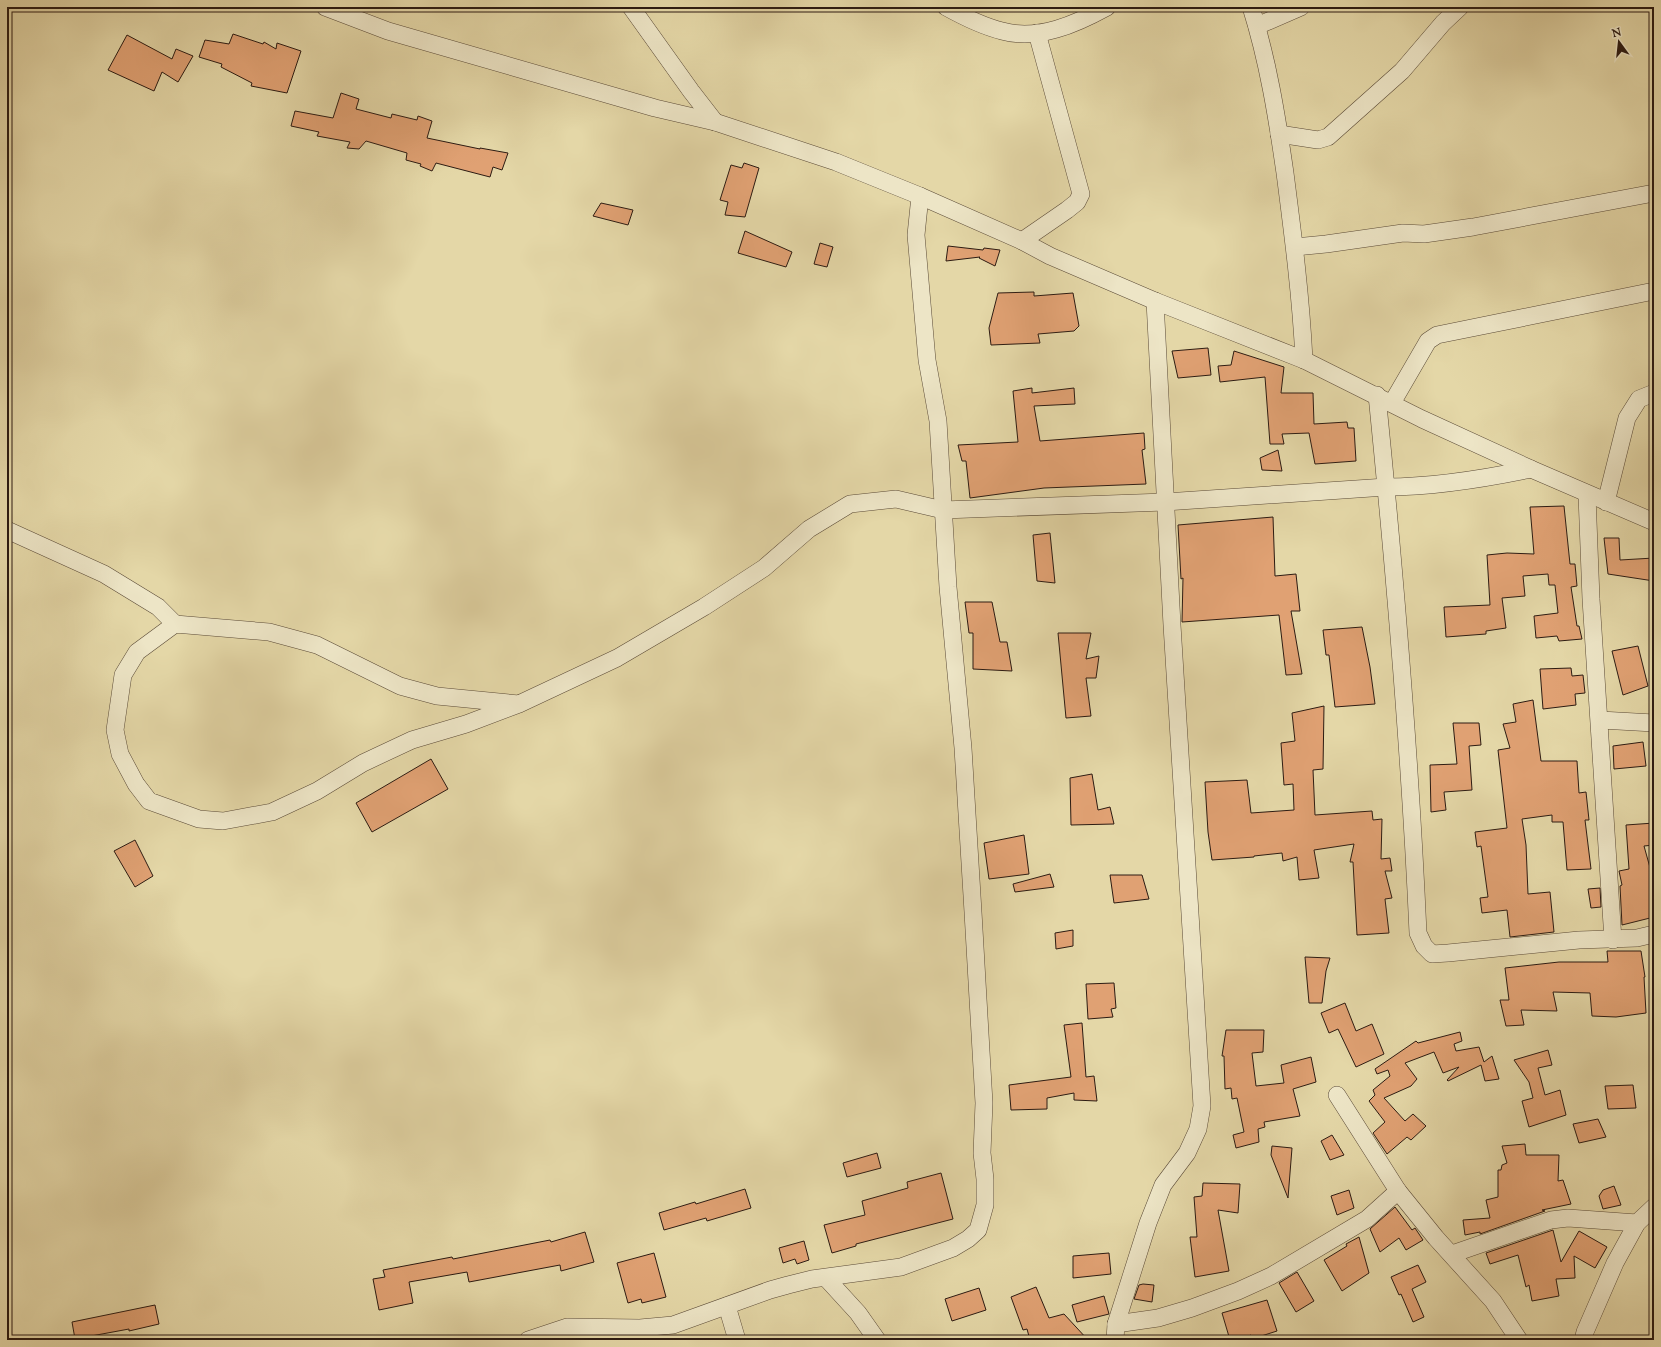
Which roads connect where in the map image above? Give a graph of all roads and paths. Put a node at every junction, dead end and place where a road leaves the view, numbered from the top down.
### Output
1 (325, 7) edge
2 (632, 7) edge
3 (946, 7) edge
4 (1107, 7) edge
5 (1251, 7) edge
6 (1301, 7) edge
7 (1460, 7) edge
8 (1257, 26) junction
9 (1037, 33) junction
10 (715, 122) junction
11 (1279, 134) junction
12 (1654, 193) edge
13 (920, 196) junction
14 (1022, 241) junction
15 (1295, 247) junction
16 (1654, 291) edge
17 (1155, 302) junction
18 (1304, 360) junction
19 (1654, 393) edge
20 (1377, 395) junction
21 (1392, 403) junction
22 (1531, 469) junction
23 (1386, 487) junction
24 (1587, 495) junction
25 (1165, 502) junction
26 (1606, 502) junction
27 (944, 510) junction
28 (1654, 522) edge
29 (7, 530) edge
30 (175, 624) junction
31 (519, 704) junction
32 (1600, 720) junction
33 (1654, 723) edge
34 (1654, 934) edge
35 (1613, 940) junction
36 (1336, 1095) dead end
37 (1398, 1192) junction
38 (1654, 1207) edge
39 (1637, 1222) junction
40 (1452, 1254) junction
41 (826, 1278) junction
42 (727, 1306) junction
43 (1116, 1332) edge
44 (528, 1340) edge
45 (737, 1340) edge
46 (877, 1340) edge
47 (1519, 1340) edge
48 (1583, 1340) edge

1 - 10 street
2 - 10 street
3 - 9 street
4 - 9 street
5 - 8 street
6 - 8 street
7 - 11 street
8 - 11 street
9 - 14 street
10 - 13 street
11 - 15 street
12 - 15 street
13 - 14 street
13 - 27 street
14 - 17 street
15 - 18 street
16 - 21 street
17 - 18 street
17 - 25 street
18 - 20 street
19 - 26 street
20 - 21 street
20 - 23 street
21 - 22 street
22 - 23 street
22 - 24 street
23 - 25 street
23 - 35 street
24 - 26 street
24 - 32 street
25 - 27 street
25 - 43 street
26 - 28 street
27 - 31 street
27 - 41 street
29 - 30 street
30 - 31 street
30 - 31 street
32 - 33 street
32 - 35 street
34 - 35 street
36 - 37 street
37 - 40 street
37 - 43 street
38 - 39 street
39 - 40 street
39 - 48 street
40 - 47 street
41 - 42 street
41 - 46 street
42 - 44 street
42 - 45 street

